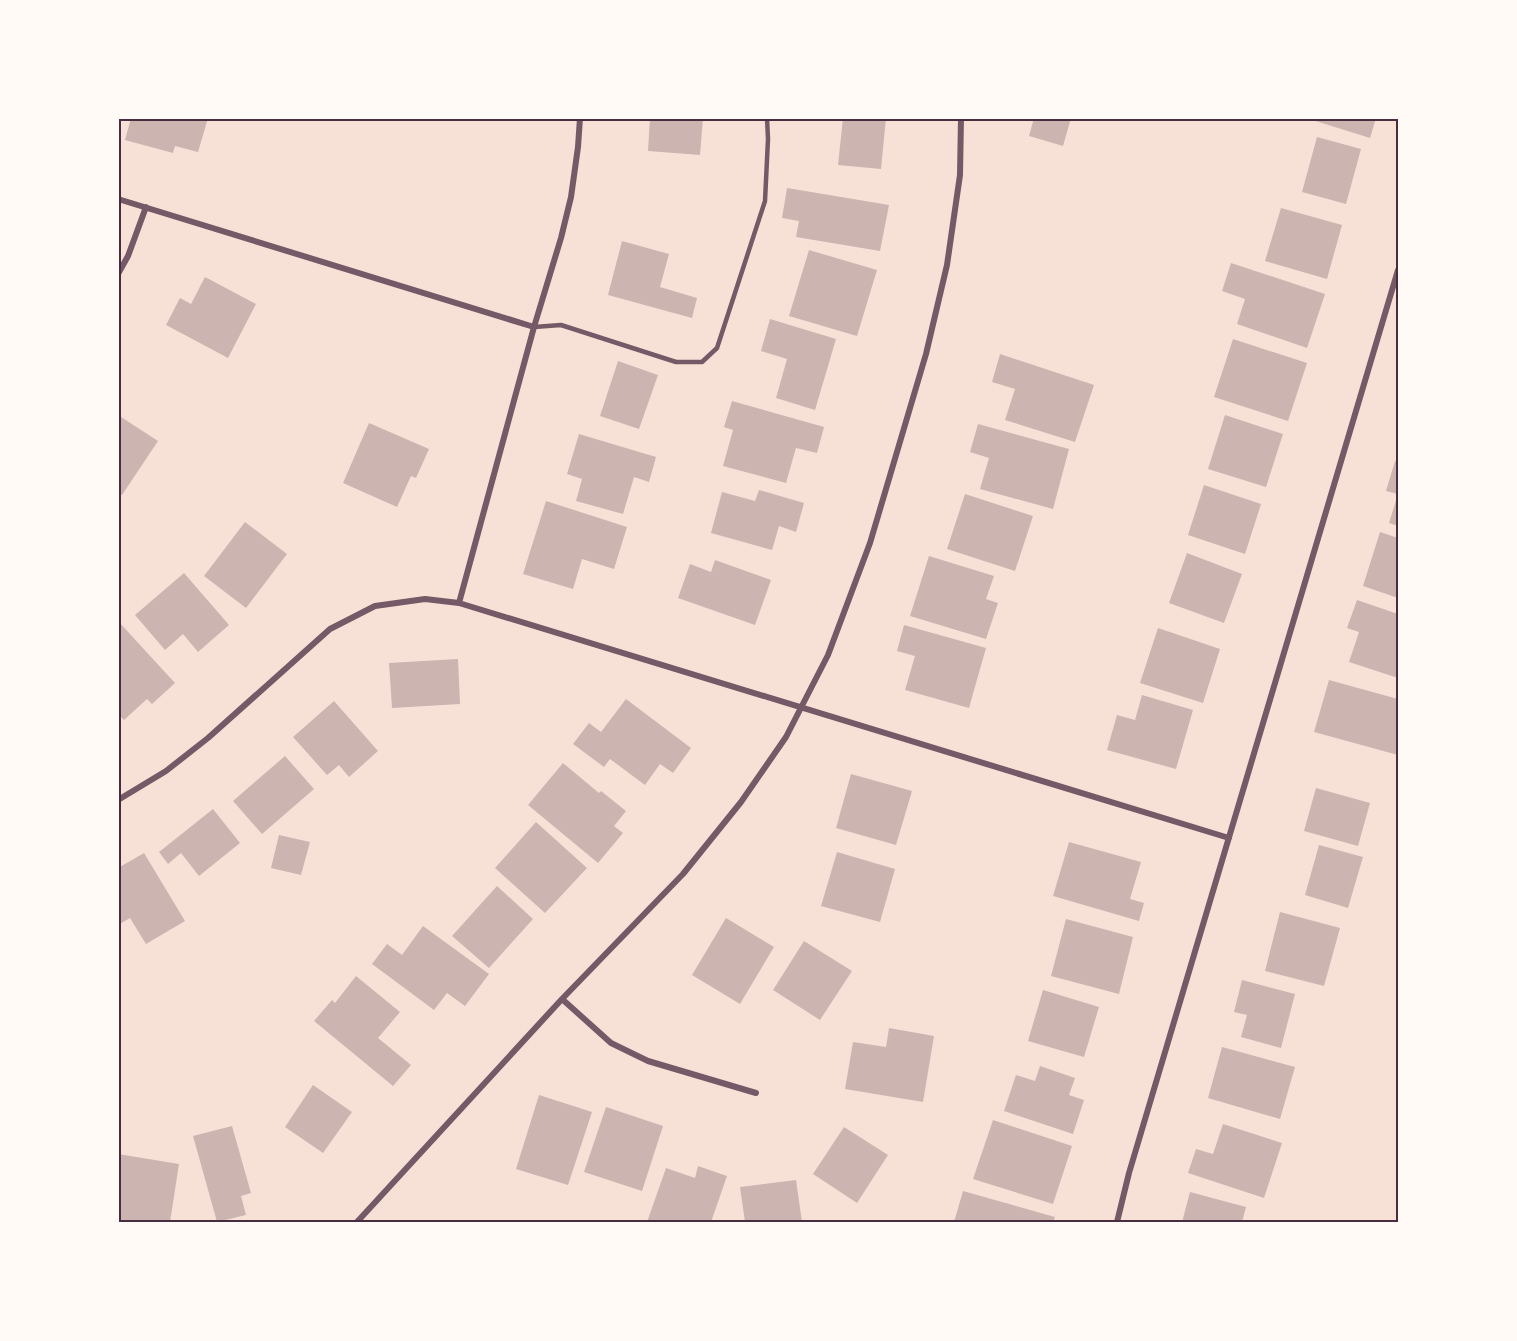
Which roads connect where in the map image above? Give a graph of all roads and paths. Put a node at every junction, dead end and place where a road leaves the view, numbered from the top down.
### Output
1 (580, 118) edge
2 (767, 118) edge
3 (961, 118) edge
4 (118, 199) edge
5 (146, 207) junction
6 (1398, 270) edge
7 (118, 274) edge
8 (534, 327) junction
9 (459, 603) junction
10 (801, 707) junction
11 (118, 800) edge
12 (1229, 838) junction
13 (562, 999) junction
14 (756, 1093) dead end
15 (357, 1222) edge
16 (1117, 1222) edge

1 - 8 street
2 - 8 lane
3 - 10 street
4 - 5 street
5 - 7 street
5 - 8 street
6 - 12 street
8 - 9 street
9 - 10 street
9 - 11 street
10 - 12 street
10 - 13 street
12 - 16 street
13 - 14 street
13 - 15 street

